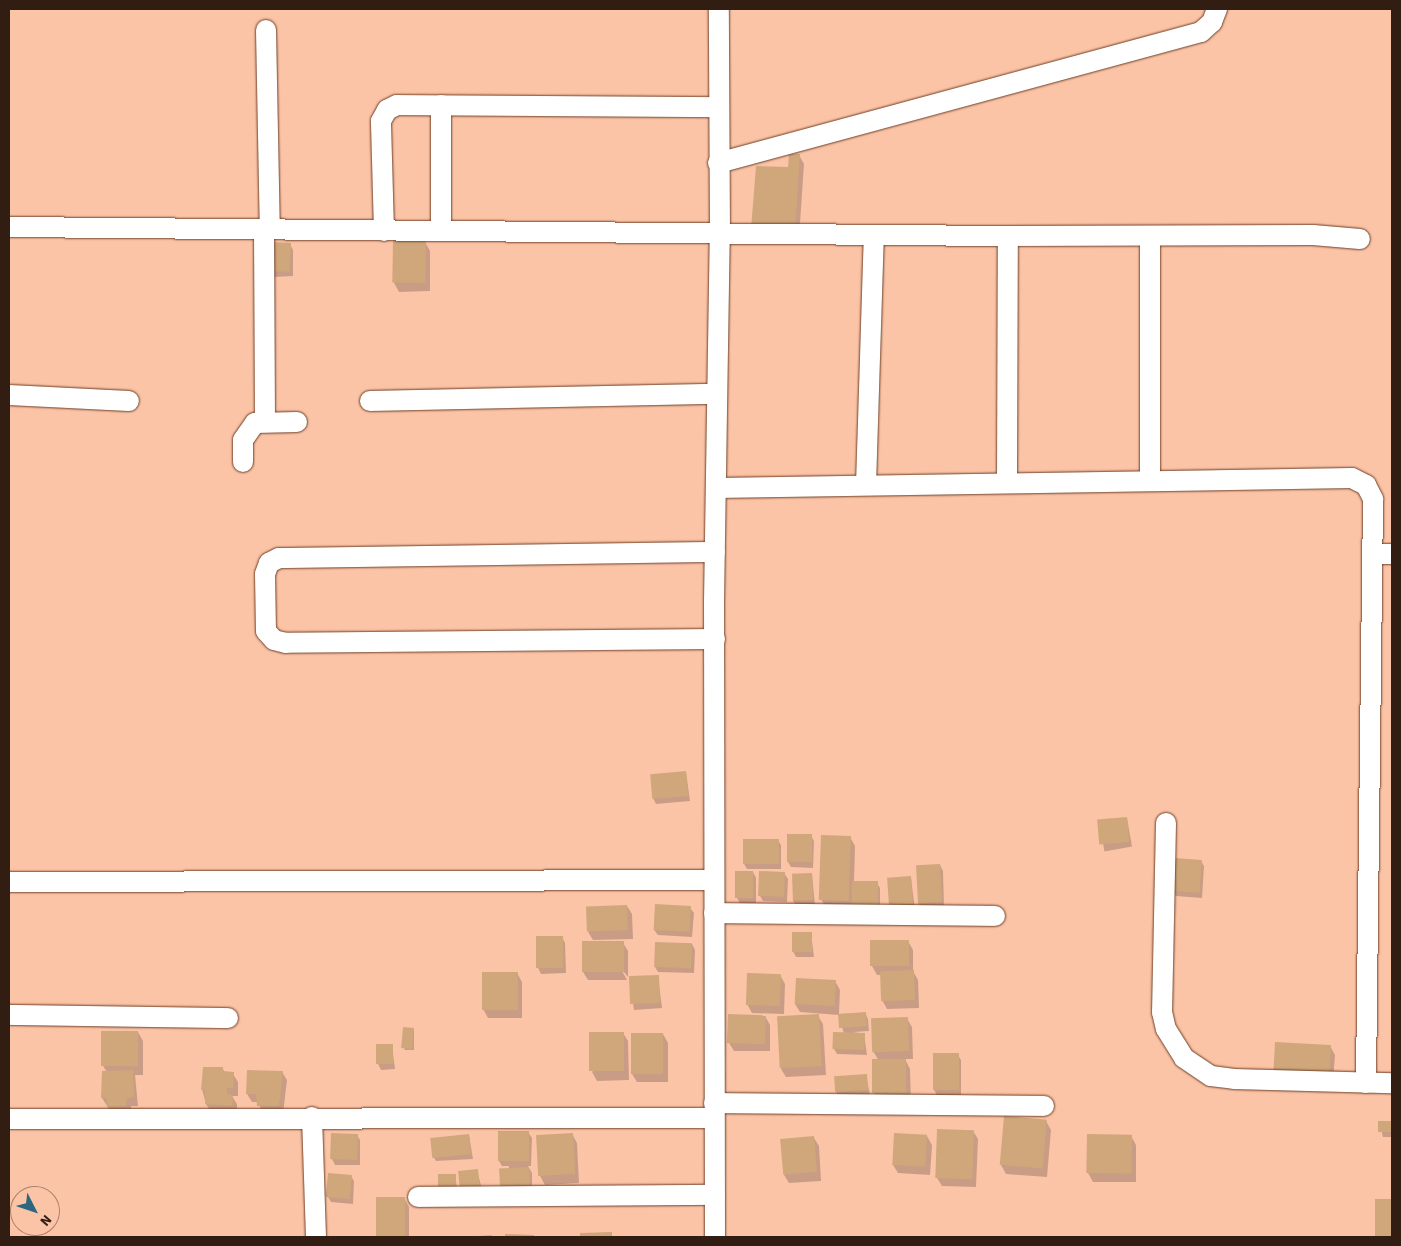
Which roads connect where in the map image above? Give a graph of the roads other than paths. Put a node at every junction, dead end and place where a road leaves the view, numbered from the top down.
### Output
1 (718, 9) edge
2 (1217, 9) edge
3 (266, 30) dead end
4 (441, 106) junction
5 (719, 107) junction
6 (718, 163) junction
7 (9, 227) edge
8 (267, 230) junction
9 (384, 231) junction
10 (441, 231) junction
11 (720, 234) junction
12 (1008, 236) junction
13 (874, 237) junction
14 (1150, 237) junction
15 (1360, 238) dead end
16 (717, 394) junction
17 (9, 395) edge
18 (129, 401) dead end
19 (370, 401) dead end
20 (265, 421) junction
21 (296, 422) dead end
22 (243, 462) dead end
23 (1150, 480) junction
24 (1007, 482) junction
25 (866, 485) junction
26 (716, 488) junction
27 (715, 552) junction
28 (1372, 554) junction
29 (1392, 554) edge
30 (715, 639) junction
31 (1166, 823) dead end
32 (714, 880) junction
33 (9, 882) edge
34 (714, 913) junction
35 (995, 916) dead end
36 (9, 1015) edge
37 (228, 1018) dead end
38 (1366, 1083) junction
39 (1392, 1083) edge
40 (1044, 1106) dead end
41 (714, 1110) junction
42 (312, 1117) junction
43 (9, 1118) edge
44 (716, 1195) junction
45 (418, 1197) dead end
46 (316, 1237) edge
47 (716, 1237) edge

1 - 5 street
2 - 6 street
3 - 8 street
4 - 5 street
4 - 9 street
4 - 10 street
5 - 6 street
6 - 11 street
7 - 8 street
8 - 9 street
8 - 20 street
9 - 10 street
10 - 11 street
11 - 13 street
11 - 16 street
12 - 13 street
12 - 14 street
12 - 24 street
13 - 25 street
14 - 15 street
14 - 23 street
16 - 19 street
16 - 26 street
17 - 18 street
20 - 21 street
20 - 22 street
23 - 24 street
23 - 28 street
24 - 25 street
25 - 26 street
26 - 27 street
27 - 30 street
27 - 30 street
28 - 29 street
28 - 38 street
30 - 32 street
31 - 38 street
32 - 33 street
32 - 34 street
34 - 35 street
34 - 41 street
36 - 37 street
38 - 39 street
40 - 41 street
41 - 42 street
41 - 44 street
42 - 43 street
42 - 46 street
44 - 45 street
44 - 47 street

